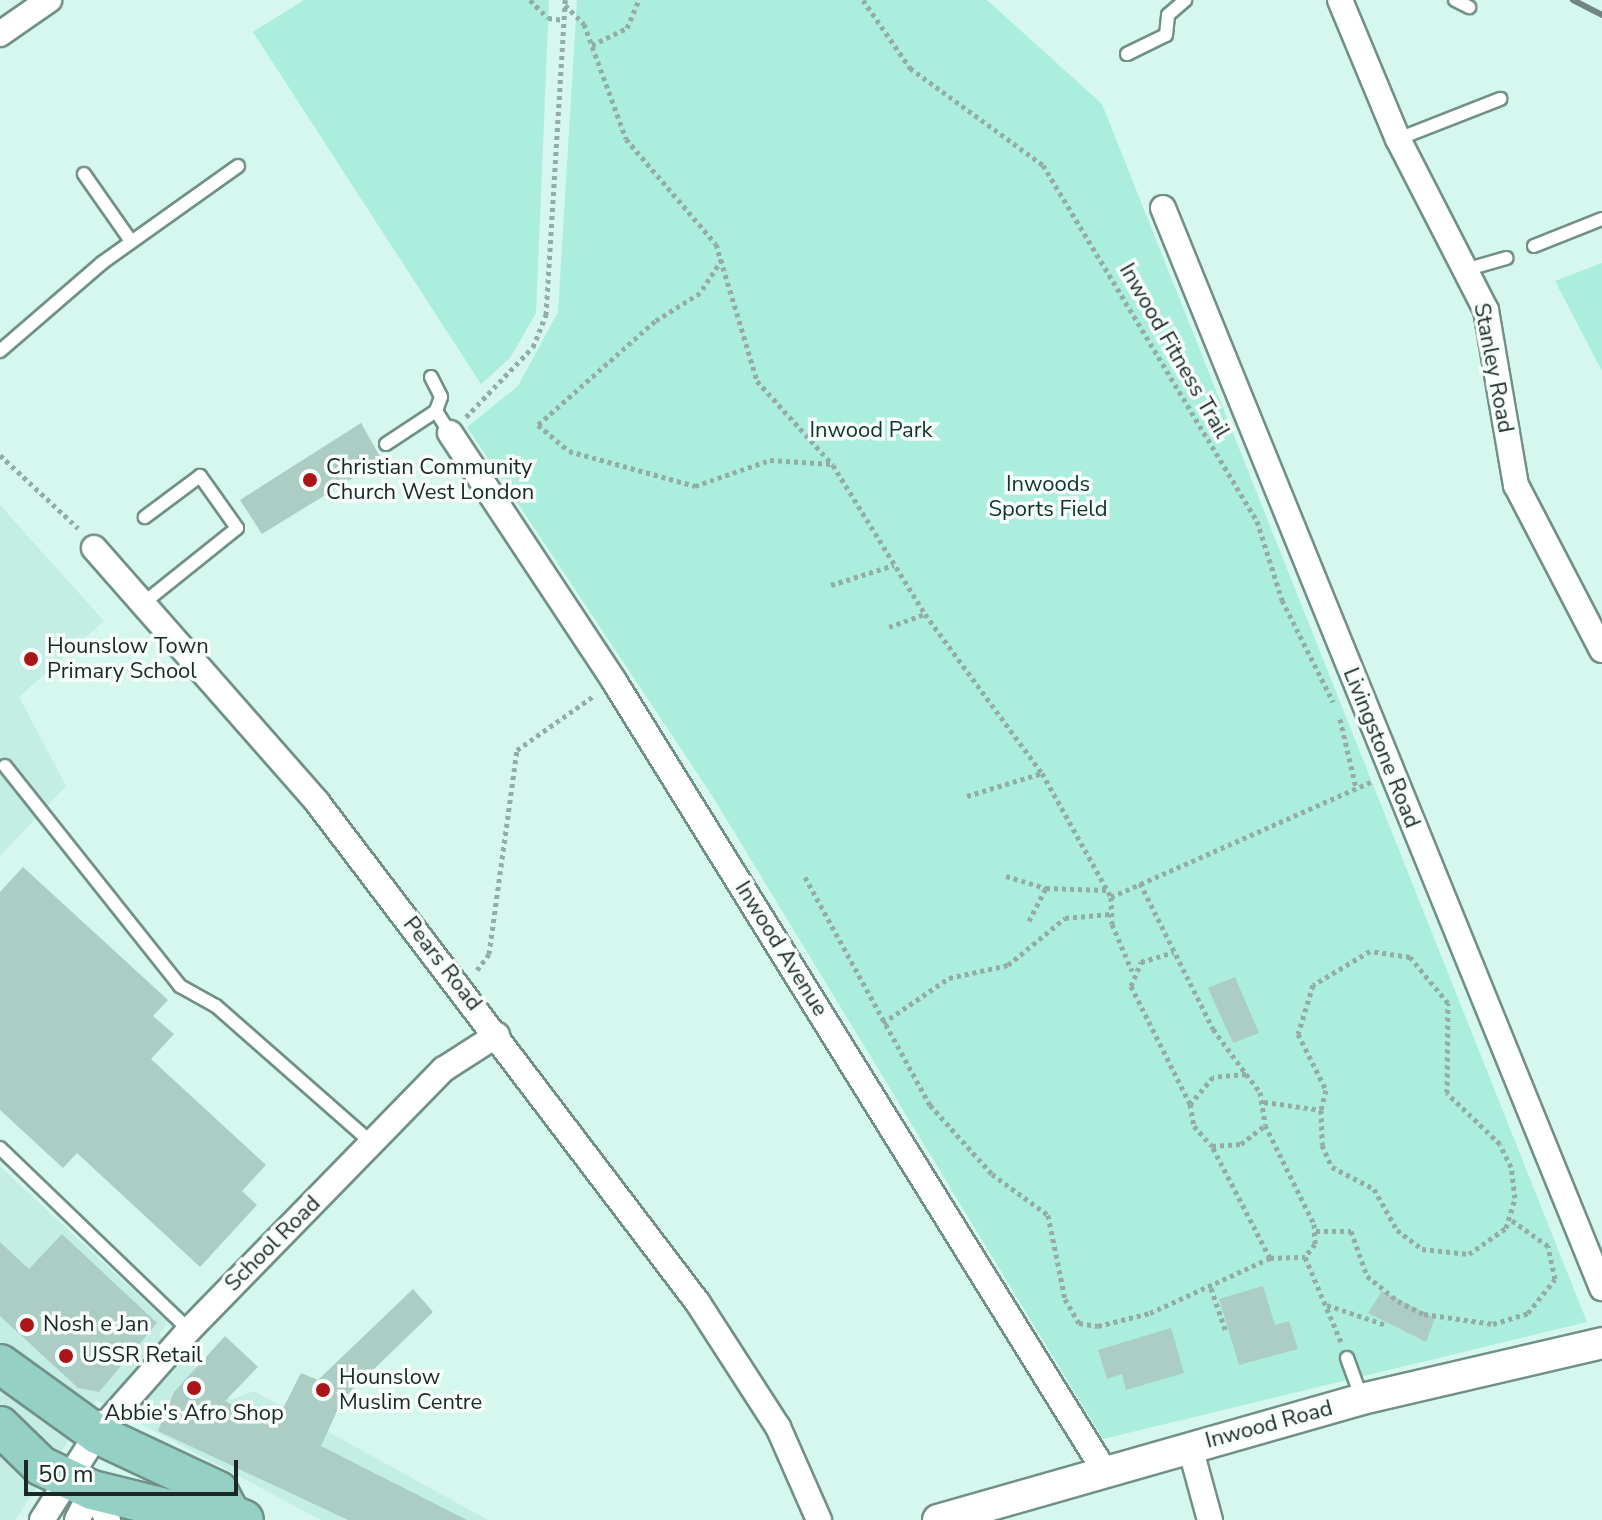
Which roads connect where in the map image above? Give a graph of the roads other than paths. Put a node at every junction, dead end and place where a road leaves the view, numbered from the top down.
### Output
1 (49, 0) edge
2 (1185, 0) edge
3 (1340, 0) edge
4 (1455, 0) edge
5 (1469, 7) dead end
6 (2, 29) edge
7 (1127, 54) dead end
8 (1500, 99) dead end
9 (1398, 139) junction
10 (238, 166) dead end
11 (84, 174) dead end
12 (1163, 208) dead end
13 (1602, 219) edge
14 (131, 241) junction
15 (1534, 246) dead end
16 (1506, 258) dead end
17 (1468, 269) junction
18 (0, 351) edge
19 (431, 377) dead end
20 (436, 411) junction
21 (450, 433) joint
22 (386, 444) dead end
23 (145, 517) dead end
24 (94, 548) road end
25 (141, 605) junction
26 (1602, 650) edge
27 (5, 766) dead end
28 (497, 1035) junction
29 (373, 1144) junction
30 (0, 1148) edge
31 (1602, 1288) edge
32 (189, 1330) junction
33 (1602, 1343) edge
34 (1347, 1358) road end
35 (0, 1364) edge
36 (0, 1376) edge
37 (1362, 1399) junction
38 (0, 1426) edge
39 (97, 1434) junction
40 (1190, 1447) junction
41 (1104, 1470) junction
42 (86, 1501) edge
43 (237, 1517) edge
44 (42, 1520) edge
45 (819, 1520) edge
46 (938, 1520) edge
47 (1210, 1520) edge

1 - 6 street
2 - 7 lane
3 - 9 street, Stanley Road
4 - 5 lane
8 - 9 lane
9 - 17 street, Stanley Road
10 - 14 lane
11 - 14 lane
12 - 31 street, Livingstone Road
13 - 15 lane
14 - 18 lane
16 - 17 lane
17 - 26 street, Stanley Road
19 - 20 lane
20 - 21 lane
20 - 22 lane
21 - 41 street, Inwood Avenue
23 - 25 lane
24 - 25 street, Pears Road
25 - 28 street, Pears Road
27 - 29 lane
28 - 29 street, School Road
28 - 45 street, Pears Road
29 - 32 street, School Road
30 - 32 lane
32 - 39 street, School Road
33 - 37 street, Inwood Road
34 - 37 lane
35 - 39 main road
36 - 42 main road
37 - 40 street, Inwood Road
38 - 42 main road
39 - 42 street, School Road
39 - 43 main road
40 - 41 street, Inwood Road
40 - 47 street
41 - 46 street, Inwood Road
42 - 43 main road
42 - 44 street, School Road

